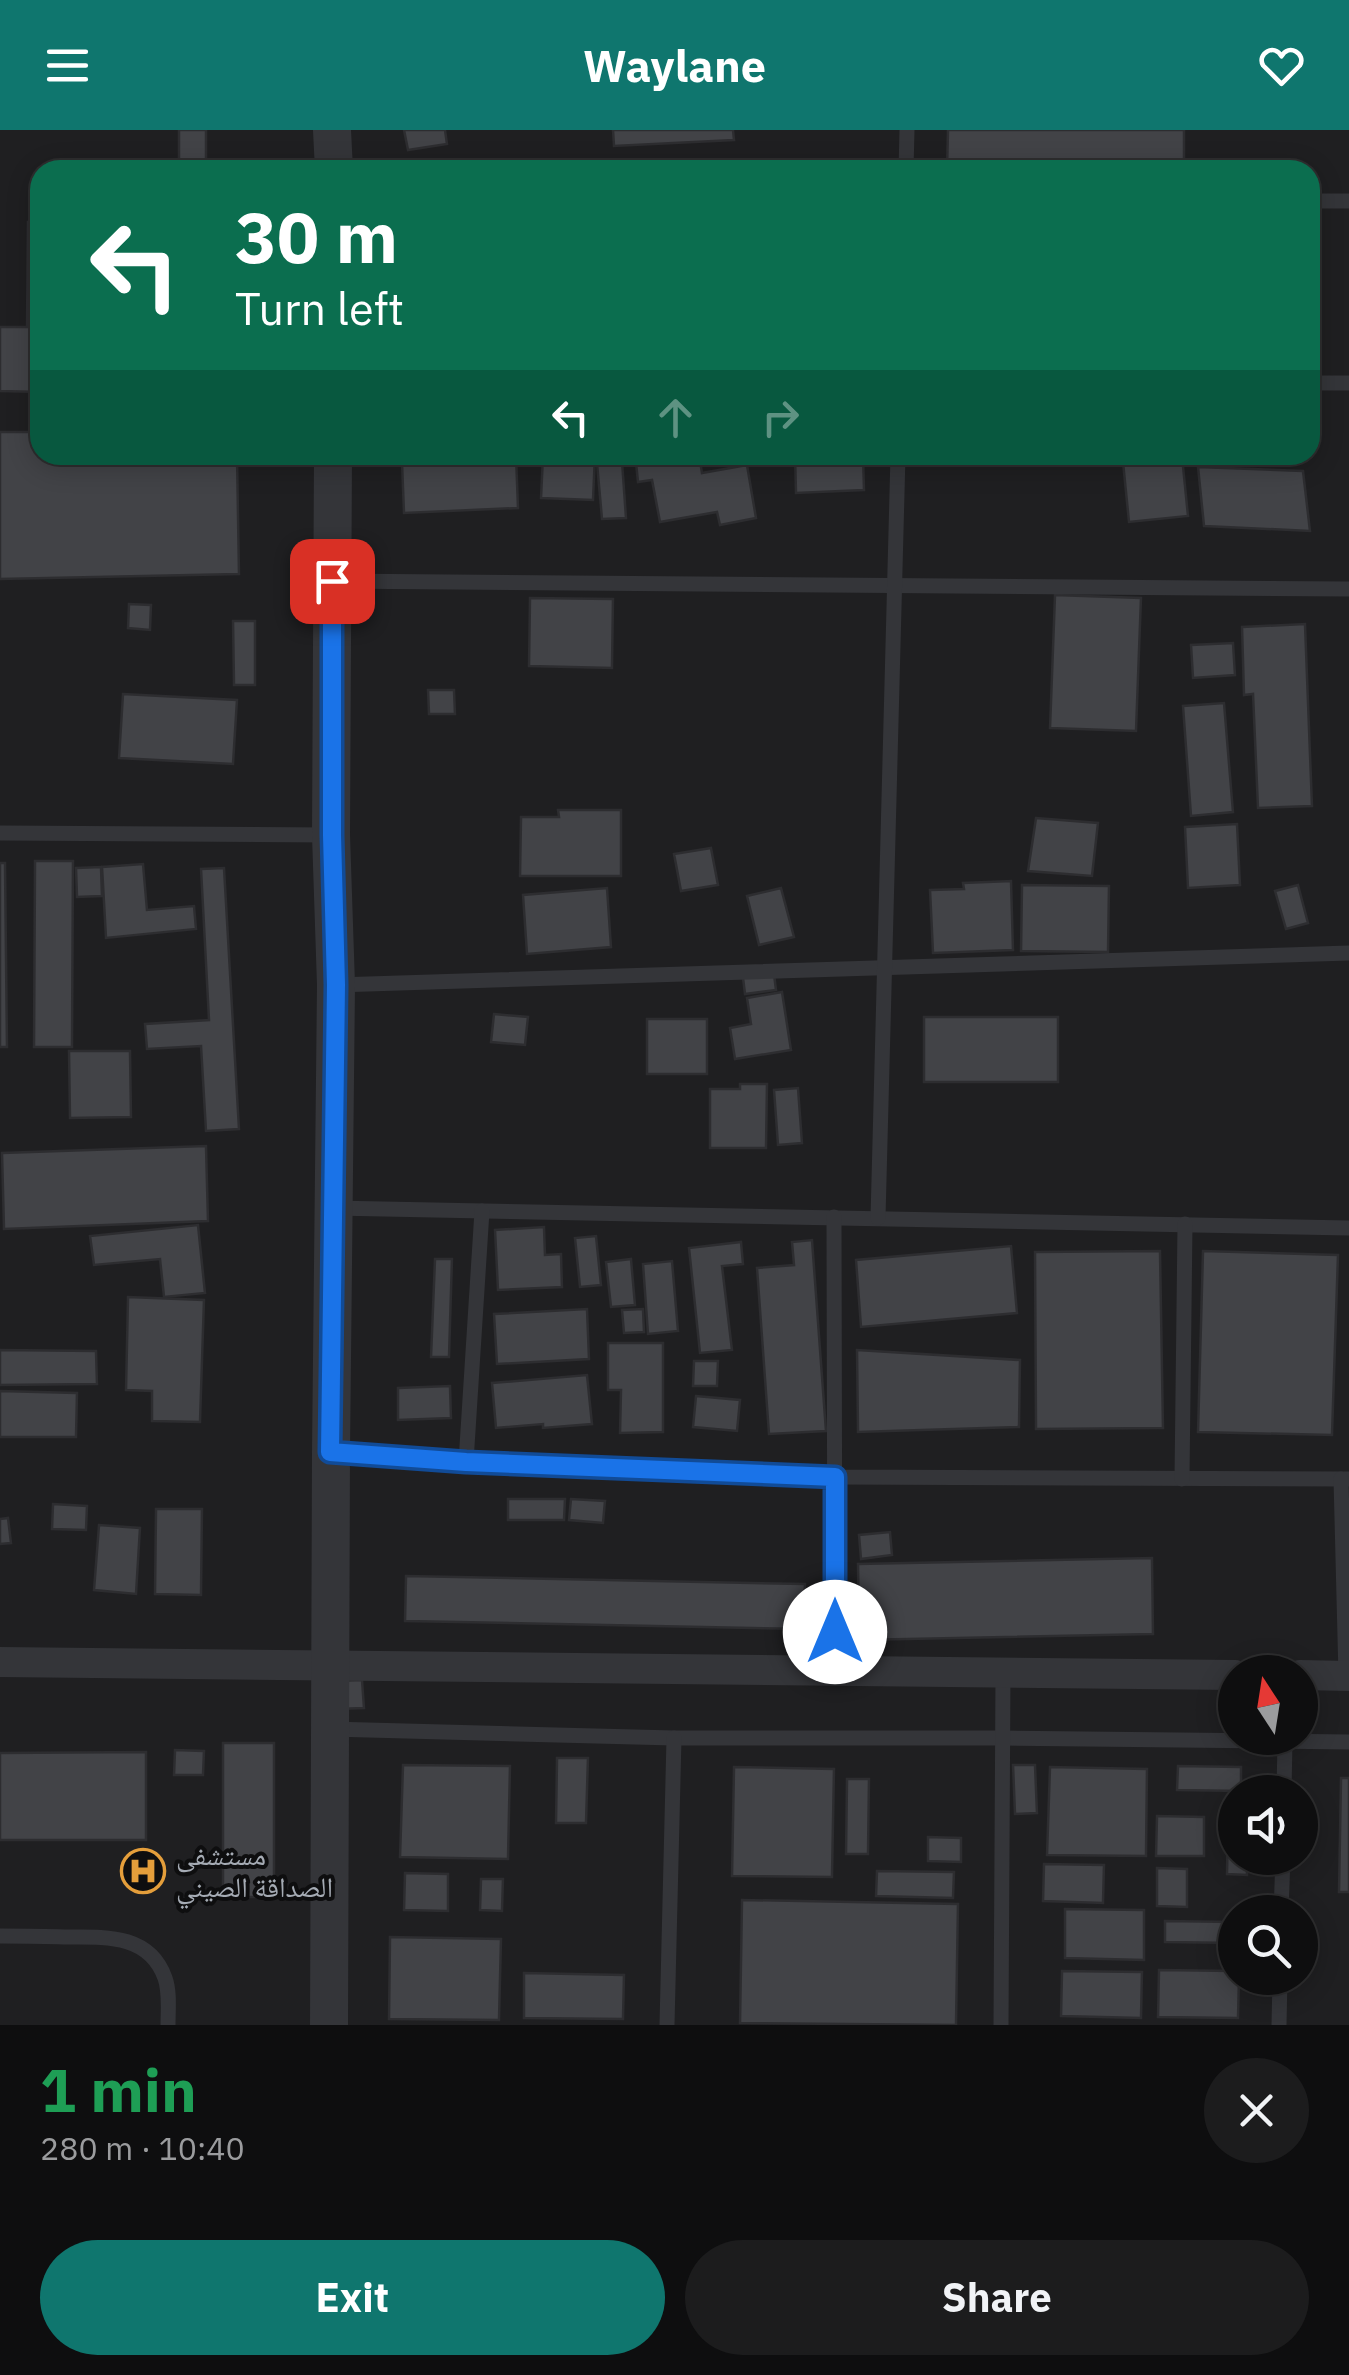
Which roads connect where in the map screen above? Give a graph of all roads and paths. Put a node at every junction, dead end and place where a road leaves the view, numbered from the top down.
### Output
1 (332, 130) edge
2 (907, 130) edge
3 (334, 160) edge
4 (906, 160) edge
5 (1320, 201) edge
6 (1349, 201) edge
7 (1349, 383) edge
8 (1320, 384) edge
9 (333, 465) edge
10 (898, 465) edge
11 (332, 581) junction
12 (895, 585) junction
13 (1349, 590) edge
14 (0, 833) edge
15 (332, 835) junction
16 (1349, 953) edge
17 (884, 969) junction
18 (336, 985) junction
19 (332, 1208) junction
20 (482, 1211) junction
21 (834, 1218) junction
22 (878, 1218) junction
23 (1185, 1224) junction
24 (1349, 1228) edge
25 (330, 1452) junction
26 (466, 1462) junction
27 (835, 1477) junction
28 (1182, 1479) junction
29 (1345, 1479) edge
30 (0, 1662) edge
31 (330, 1665) junction
32 (835, 1670) junction
33 (1003, 1673) junction
34 (1218, 1675) edge
35 (1318, 1676) edge
36 (1348, 1676) edge
37 (330, 1729) junction
38 (674, 1738) junction
39 (1002, 1738) junction
40 (1218, 1740) edge
41 (1318, 1742) edge
42 (1349, 1742) edge
43 (0, 1936) edge
44 (1279, 1995) edge
45 (168, 2025) edge
46 (329, 2025) edge
47 (668, 2025) edge
48 (1001, 2025) edge
49 (1278, 2025) edge

1 - 3 street
2 - 4 lane
5 - 6 lane
7 - 8 lane
9 - 11 street
10 - 12 lane
11 - 12 lane
11 - 15 street
12 - 13 lane
12 - 17 lane
14 - 15 lane
15 - 18 street
16 - 17 lane
17 - 18 lane
17 - 22 lane
18 - 19 street
19 - 20 lane
19 - 25 street
20 - 21 lane
20 - 26 lane
21 - 22 lane
21 - 27 lane
22 - 23 lane
23 - 24 lane
23 - 28 lane
25 - 26 lane
25 - 31 street
26 - 27 lane
27 - 28 lane
27 - 32 lane
28 - 29 lane
29 - 36 lane
30 - 31 street
31 - 32 street
31 - 37 street
32 - 33 street
33 - 34 street
33 - 39 lane
35 - 36 street
37 - 38 lane
37 - 46 street
38 - 39 lane
38 - 47 lane
39 - 40 lane
39 - 48 lane
41 - 42 lane
43 - 45 lane
44 - 49 lane

